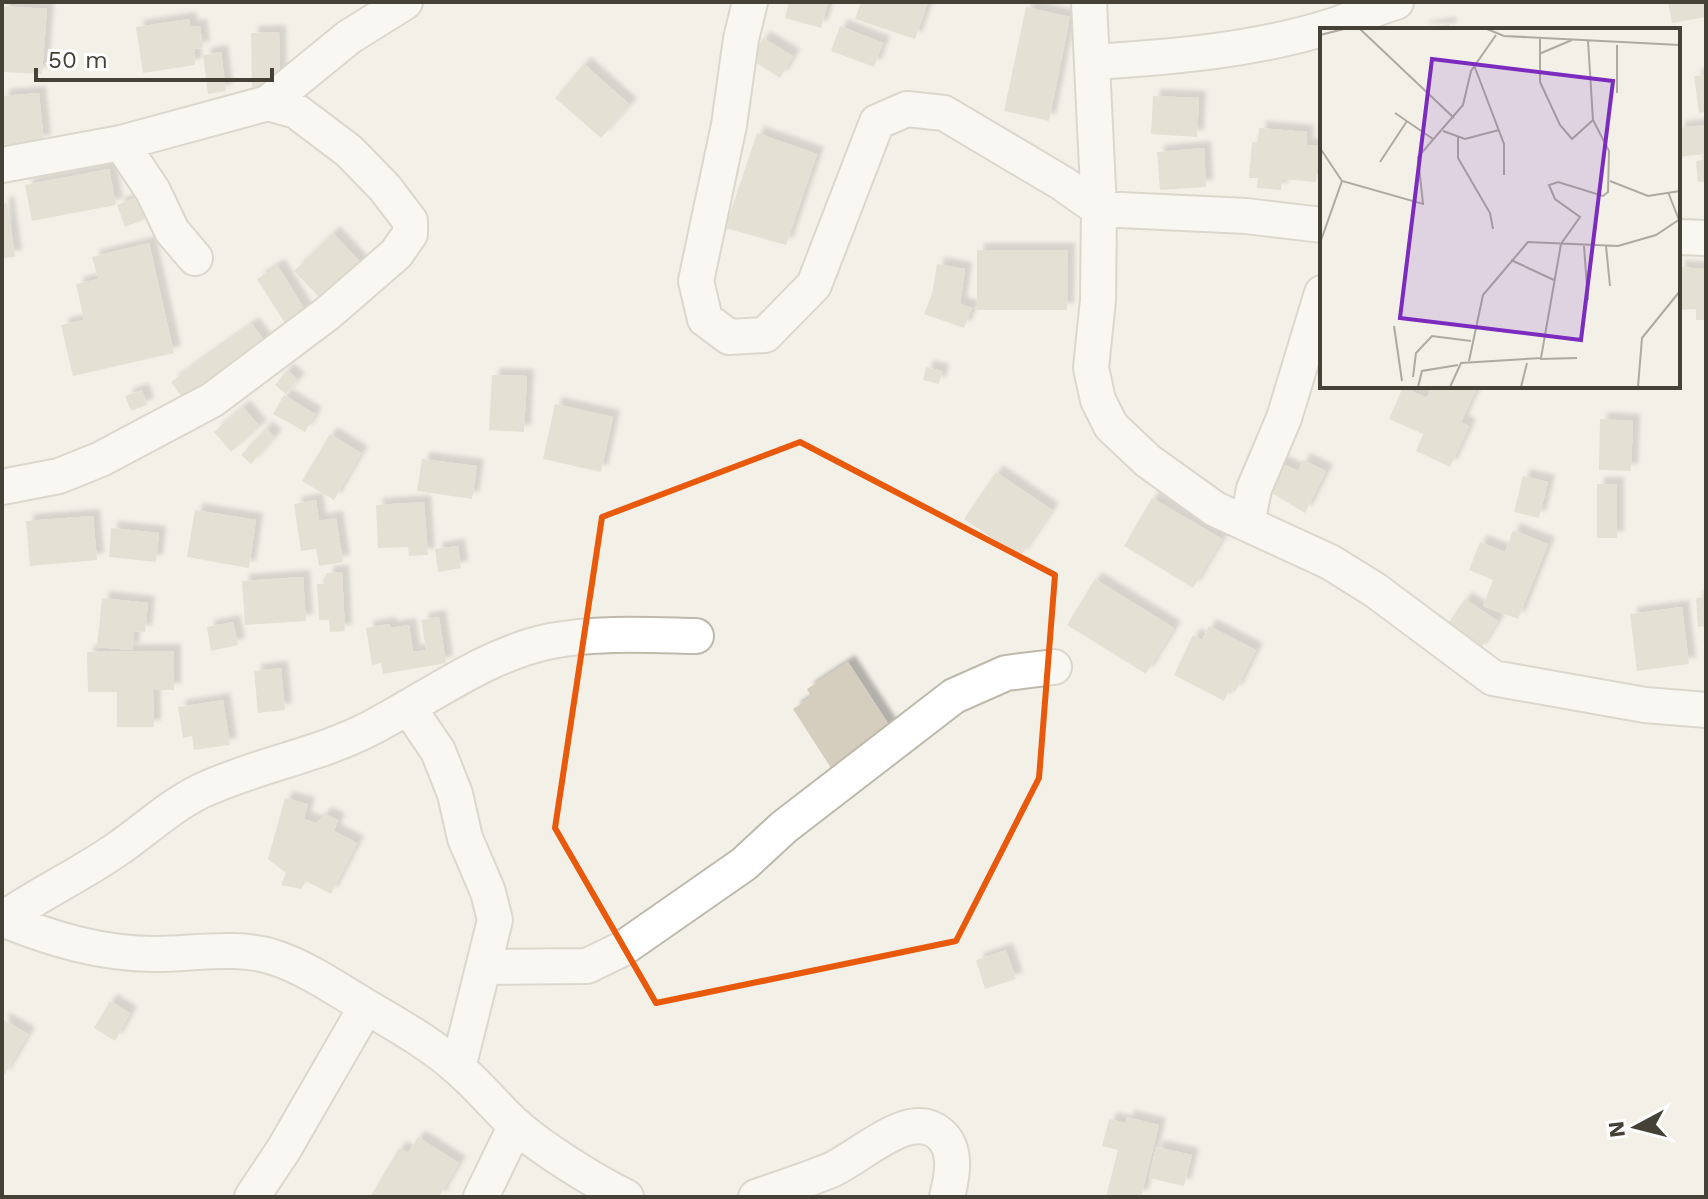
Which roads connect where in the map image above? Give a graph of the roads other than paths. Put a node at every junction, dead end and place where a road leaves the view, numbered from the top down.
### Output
1 (405, 2) edge
2 (750, 2) edge
3 (1089, 2) edge
4 (1396, 2) edge
5 (1323, 28) edge
6 (1320, 29) edge
7 (1094, 62) junction
8 (268, 103) junction
9 (121, 143) junction
10 (2, 165) edge
11 (1099, 209) junction
12 (1320, 225) edge
13 (1680, 237) edge
14 (1706, 238) edge
15 (195, 258) dead end
16 (1320, 300) edge
17 (2, 487) edge
18 (1247, 524) junction
19 (696, 636) dead end
20 (1054, 667) dead end
21 (408, 707) junction
22 (1706, 710) edge
23 (2, 919) edge
24 (485, 967) junction
25 (366, 1007) junction
26 (458, 1068) junction
27 (516, 1125) junction
28 (252, 1197) edge
29 (481, 1197) edge
30 (626, 1197) edge
31 (756, 1197) edge
32 (947, 1197) edge

1 - 8 street
2 - 11 street
3 - 7 street
4 - 5 street
6 - 7 street
7 - 11 street
8 - 9 street
8 - 17 street
9 - 10 street
9 - 15 street
11 - 12 street
11 - 18 street
13 - 14 street
16 - 18 street
18 - 22 street
19 - 21 street
20 - 24 street
21 - 23 street
21 - 24 street
23 - 25 street
24 - 26 street
25 - 26 street
25 - 28 street
26 - 27 street
27 - 29 street
27 - 30 street
31 - 32 street

